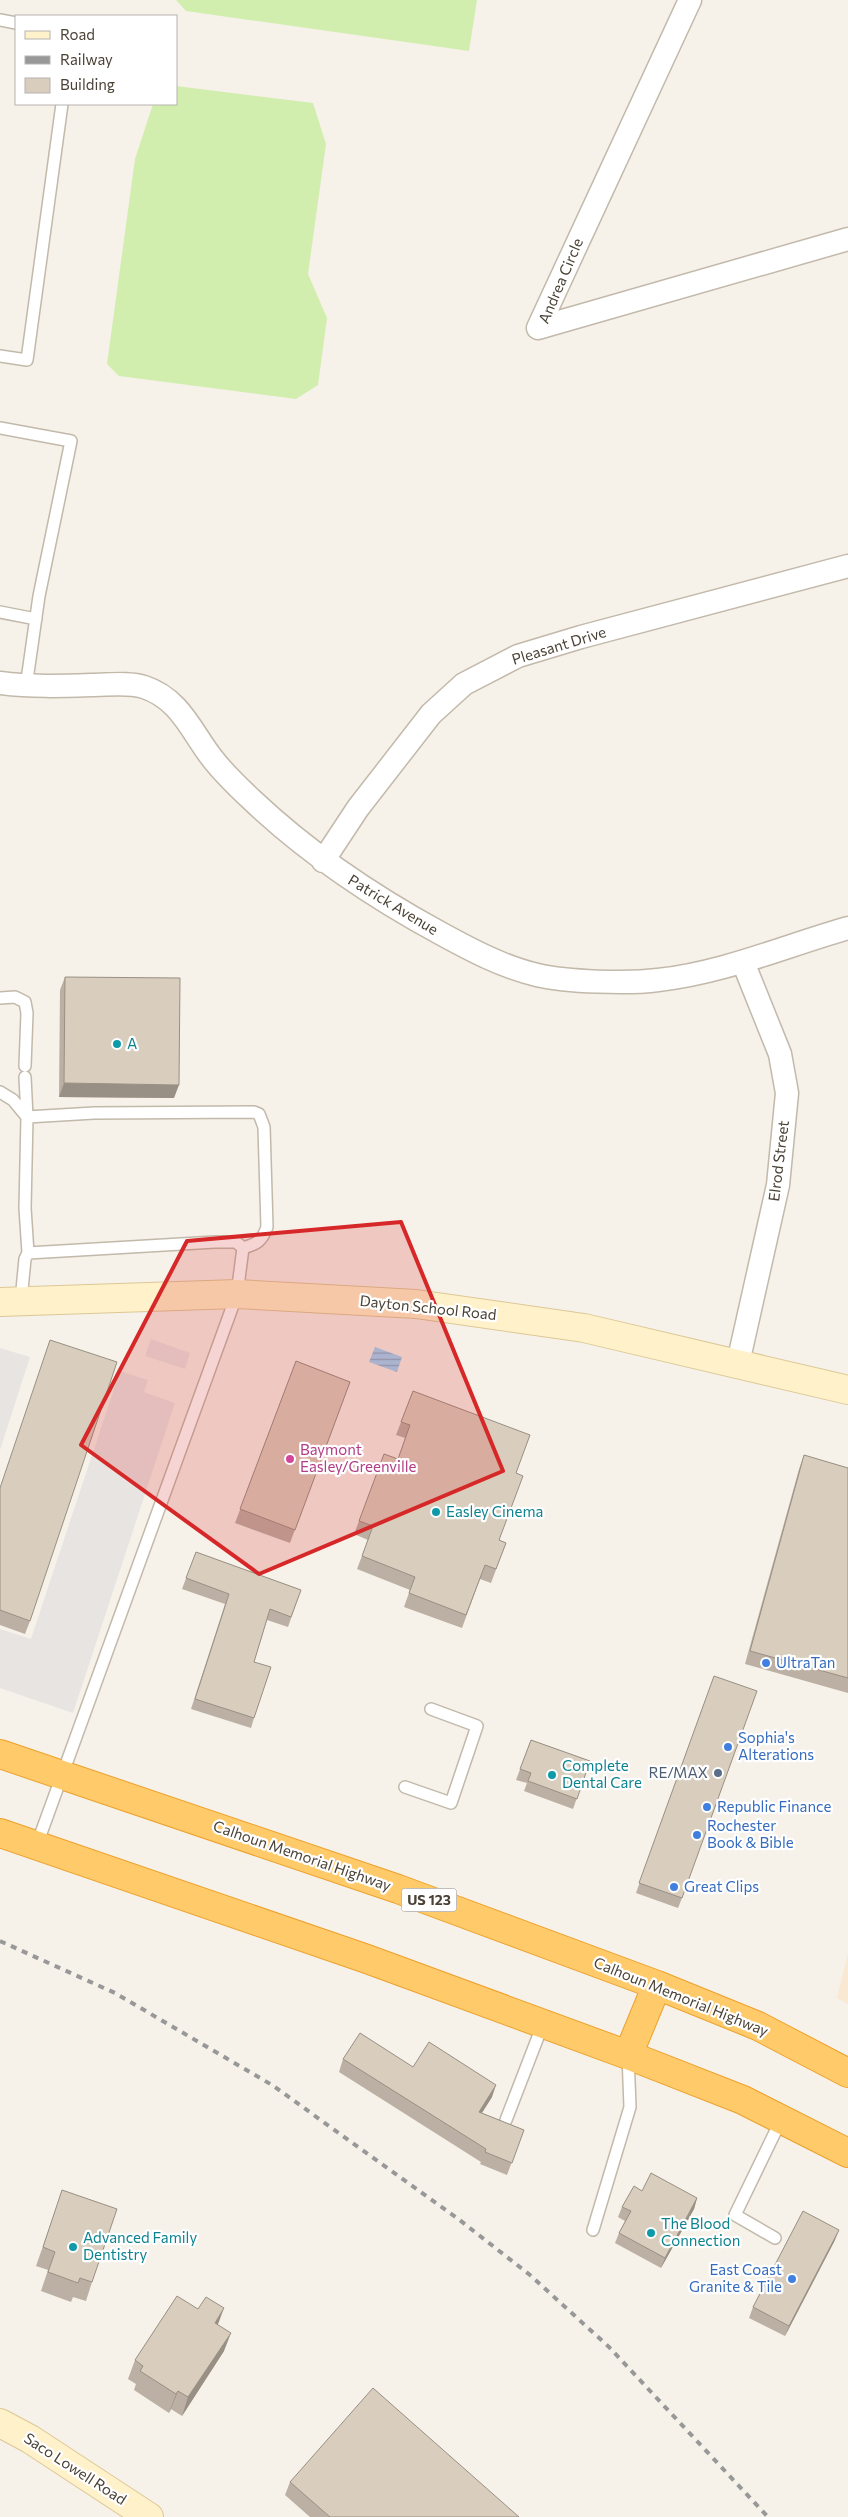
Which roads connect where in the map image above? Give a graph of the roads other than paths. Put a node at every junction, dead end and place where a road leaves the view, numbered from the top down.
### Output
1 (690, 0) edge
2 (0, 20) edge
3 (15, 23) edge
4 (62, 105) edge
5 (848, 240) edge
6 (0, 356) edge
7 (0, 428) edge
8 (848, 566) edge
9 (0, 612) edge
10 (36, 620) junction
11 (0, 683) edge
12 (26, 686) junction
13 (323, 861) junction
14 (848, 928) edge
15 (743, 962) junction
16 (0, 998) edge
17 (0, 1092) edge
18 (27, 1117) junction
19 (243, 1248) junction
20 (28, 1253) junction
21 (237, 1294) junction
22 (10, 1301) edge
23 (738, 1362) junction
24 (848, 1390) edge
25 (431, 1709) dead end
26 (0, 1754) edge
27 (62, 1776) junction
28 (404, 1787) dead end
29 (0, 1834) edge
30 (36, 1847) junction
31 (657, 1985) junction
32 (543, 2024) junction
33 (628, 2055) junction
34 (848, 2073) edge
35 (506, 2120) dead end
36 (781, 2120) junction
37 (848, 2153) edge
38 (593, 2230) dead end
39 (776, 2238) dead end
40 (0, 2423) edge
41 (149, 2517) edge

1 - 5 street, Andrea Circle
2 - 3 lane
4 - 6 lane
7 - 10 lane
8 - 13 street, Pleasant Drive
9 - 10 lane
10 - 12 lane
11 - 12 street, Patrick Avenue
12 - 13 street, Patrick Avenue
13 - 15 street, Patrick Avenue
14 - 15 street, Patrick Avenue
15 - 23 street, Elrod Street
16 - 18 lane
17 - 18 lane
18 - 19 lane
18 - 20 lane
19 - 20 lane
19 - 21 lane
20 - 22 lane
21 - 22 street, Dayton School Road
21 - 23 street, Dayton School Road
21 - 27 lane
23 - 24 street, Dayton School Road
25 - 28 lane
26 - 27 highway, Calhoun Memorial Highway / US 123
27 - 30 lane
27 - 31 highway, Calhoun Memorial Highway / US 123
29 - 30 highway
30 - 32 highway
31 - 33 highway
31 - 34 highway, Calhoun Memorial Highway / US 123
32 - 33 highway
32 - 35 lane
33 - 36 highway
33 - 38 lane
36 - 37 highway
36 - 39 lane
40 - 41 street, Saco Lowell Road

